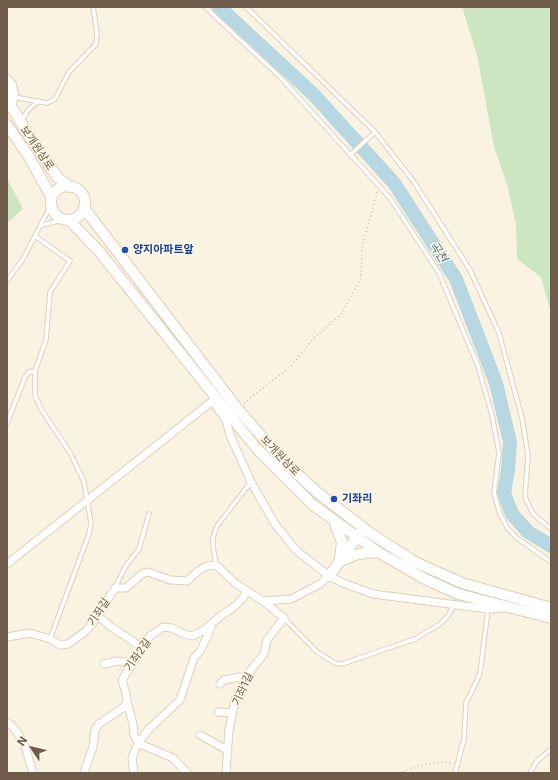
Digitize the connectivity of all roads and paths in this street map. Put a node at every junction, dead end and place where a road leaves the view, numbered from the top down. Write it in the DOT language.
graph roads {
  1 [pos="93,7"];
  2 [pos="205,7"];
  3 [pos="246,7"];
  4 [pos="7,80"];
  5 [pos="39,101"];
  6 [pos="10,102"];
  7 [pos="21,123"];
  8 [pos="7,125"];
  9 [pos="375,132"];
  10 [pos="350,154"];
  11 [pos="379,186"];
  12 [pos="70,187"];
  13 [pos="52,202"];
  14 [pos="84,208"];
  15 [pos="66,220"];
  16 [pos="42,224"];
  17 [pos="35,236"];
  18 [pos="7,281"];
  19 [pos="35,371"];
  20 [pos="214,400"];
  21 [pos="237,408"];
  22 [pos="7,423"];
  23 [pos="252,482"];
  24 [pos="86,500"];
  25 [pos="148,514"];
  26 [pos="334,521"];
  27 [pos="364,528"];
  28 [pos="551,529"];
  29 [pos="357,538"];
  30 [pos="378,552"];
  31 [pos="340,562"];
  32 [pos="551,562"];
  33 [pos="7,564"];
  34 [pos="216,565"];
  35 [pos="329,576"];
  36 [pos="115,588"];
  37 [pos="247,592"];
  38 [pos="263,601"];
  39 [pos="454,605"];
  40 [pos="506,608"];
  41 [pos="551,608"];
  42 [pos="488,609"];
  43 [pos="98,616"];
  44 [pos="284,618"];
  45 [pos="551,618"];
  46 [pos="214,623"];
  47 [pos="7,637"];
  48 [pos="50,638"];
  49 [pos="143,648"];
  50 [pos="132,663"];
  51 [pos="104,664"];
  52 [pos="244,681"];
  53 [pos="220,684"];
  54 [pos="127,702"];
  55 [pos="218,712"];
  56 [pos="232,713"];
  57 [pos="7,722"];
  58 [pos="200,734"];
  59 [pos="138,743"];
  60 [pos="551,749"];
  61 [pos="227,750"];
  62 [pos="458,764"];
  63 [pos="33,773"];
  64 [pos="84,773"];
  65 [pos="134,773"];
  66 [pos="187,773"];
  67 [pos="226,773"];
  68 [pos="399,773"];
  69 [pos="455,773"];
  70 [pos="530,773"];
  1 -- 5 [label="lane"];
  2 -- 10 [label="lane"];
  3 -- 9 [label="lane"];
  4 -- 6 [label="main road, 보개원삼로"];
  5 -- 6 [label="lane"];
  5 -- 7 [label="lane"];
  6 -- 7 [label="main road, 보개원삼로"];
  7 -- 12 [label="main road, 보개원삼로"];
  8 -- 13 [label="main road, 보개원삼로"];
  9 -- 10 [label="lane"];
  9 -- 28 [label="lane"];
  10 -- 11 [label="lane"];
  11 -- 21 [label="path"];
  11 -- 32 [label="lane"];
  12 -- 13 [label="main road"];
  12 -- 14 [label="main road, 보개원삼로"];
  13 -- 15 [label="main road, 보개원삼로"];
  13 -- 16 [label="lane"];
  14 -- 15 [label="main road"];
  14 -- 21 [label="main road, 보개원삼로"];
  15 -- 16 [label="lane"];
  15 -- 20 [label="main road, 보개원삼로"];
  16 -- 17 [label="lane"];
  17 -- 18 [label="lane"];
  17 -- 19 [label="lane"];
  19 -- 22 [label="lane"];
  19 -- 24 [label="lane"];
  20 -- 23 [label="street, 보개원삼로"];
  20 -- 24 [label="street"];
  20 -- 26 [label="main road, 보개원삼로"];
  21 -- 27 [label="main road, 보개원삼로"];
  23 -- 34 [label="lane"];
  23 -- 35 [label="street, 보개원삼로"];
  24 -- 33 [label="street"];
  24 -- 48 [label="lane"];
  25 -- 36 [label="lane"];
  26 -- 29 [label="main road, 보개원삼로"];
  26 -- 31 [label="main road"];
  27 -- 29 [label="main road"];
  27 -- 41 [label="main road, 보개원삼로"];
  29 -- 30 [label="main road, 보개원삼로"];
  29 -- 31 [label="main road"];
  30 -- 31 [label="main road"];
  30 -- 40 [label="main road, 보개원삼로"];
  31 -- 35 [label="main road"];
  34 -- 36 [label="street, 기좌길"];
  34 -- 37 [label="street"];
  35 -- 38 [label="street"];
  35 -- 39 [label="street, 보개원삼로"];
  36 -- 43 [label="street, 기좌길"];
  37 -- 38 [label="street"];
  37 -- 46 [label="street, 기좌2길"];
  38 -- 44 [label="street"];
  39 -- 42 [label="street, 보개원삼로"];
  39 -- 44 [label="lane"];
  40 -- 42 [label="street, 보개원삼로"];
  40 -- 45 [label="main road, 보개원삼로"];
  42 -- 62 [label="lane"];
  43 -- 48 [label="street, 기좌길"];
  43 -- 49 [label="street"];
  44 -- 52 [label="street, 기좌1길"];
  46 -- 49 [label="street, 기좌2길"];
  46 -- 59 [label="street"];
  47 -- 48 [label="street, 기좌길"];
  49 -- 50 [label="street, 기좌2길"];
  50 -- 51 [label="street"];
  50 -- 54 [label="street, 기좌2길"];
  52 -- 53 [label="street"];
  52 -- 56 [label="street, 기좌1길"];
  54 -- 59 [label="street, 기좌2길"];
  54 -- 64 [label="street"];
  55 -- 56 [label="street"];
  56 -- 61 [label="street, 기좌1길"];
  57 -- 63 [label="street"];
  58 -- 61 [label="street"];
  59 -- 65 [label="street"];
  59 -- 66 [label="street"];
  60 -- 70 [label="lane"];
  61 -- 67 [label="street, 기좌1길"];
  62 -- 68 [label="path"];
  62 -- 69 [label="lane"];
}
